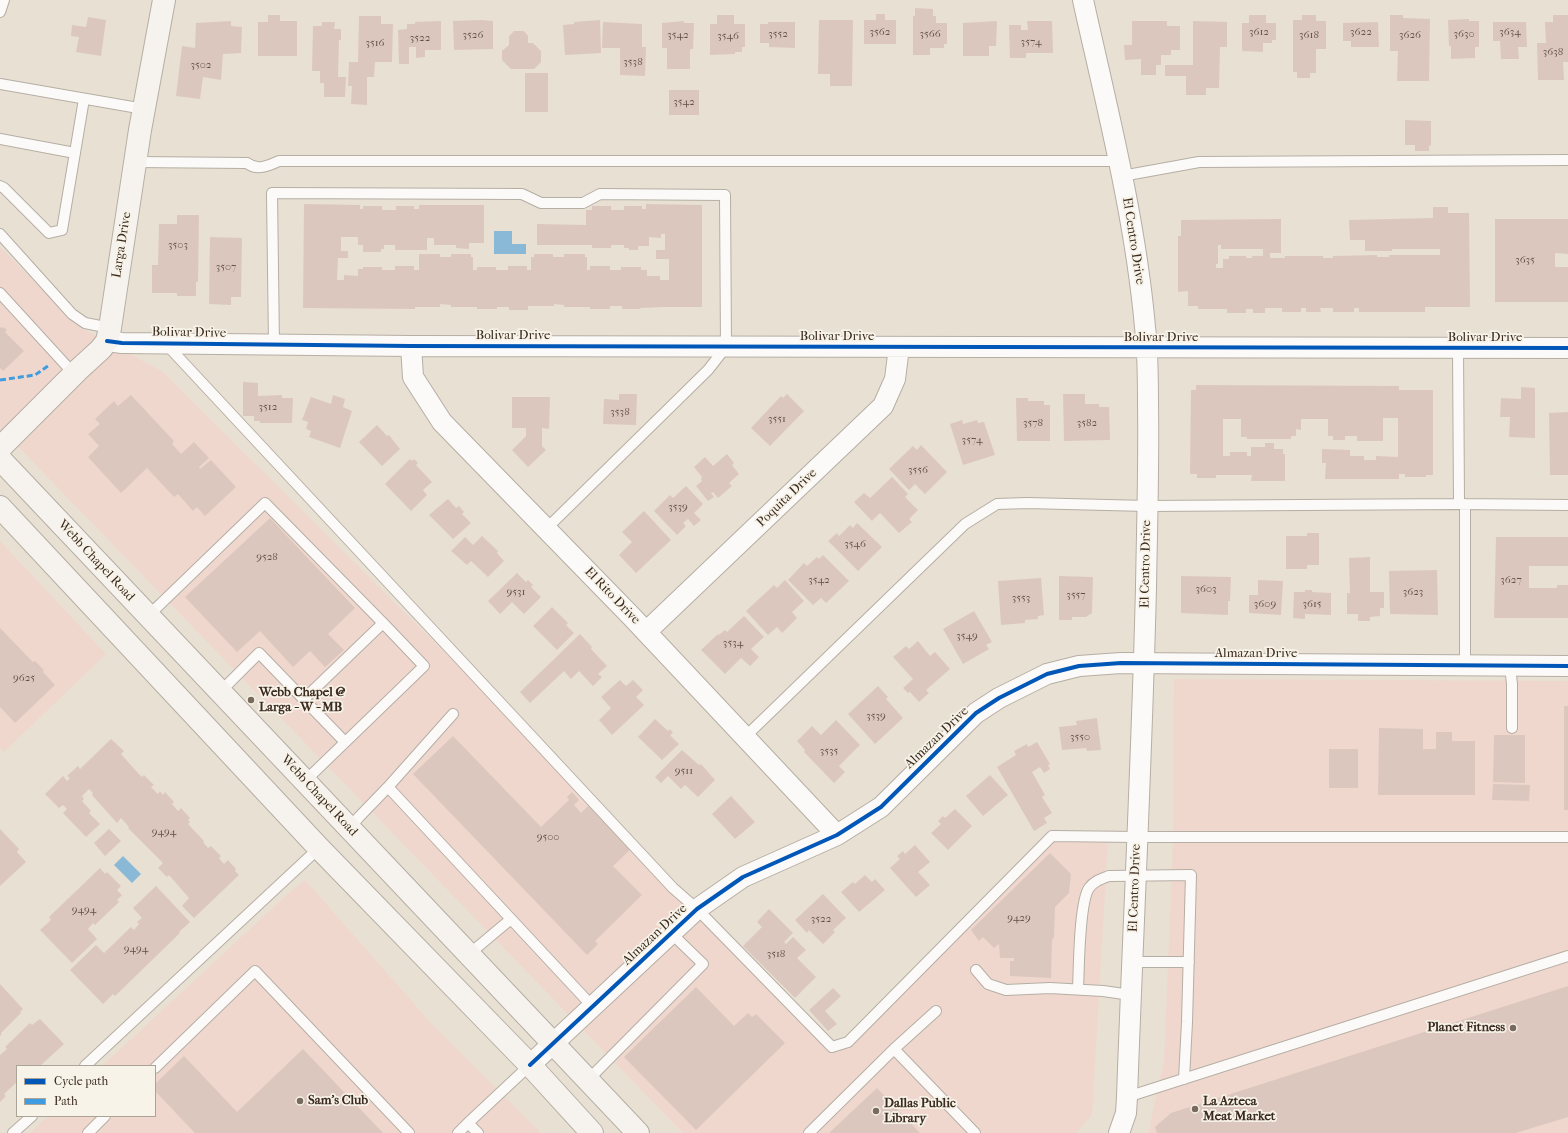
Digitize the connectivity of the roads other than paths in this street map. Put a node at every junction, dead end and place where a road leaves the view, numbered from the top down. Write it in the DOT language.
graph roads {
  1 [pos="4,0"];
  2 [pos="164,0"];
  3 [pos="1083,0"];
  4 [pos="0,12"];
  5 [pos="0,84"];
  6 [pos="84,99"];
  7 [pos="144,109"];
  8 [pos="0,139"];
  9 [pos="75,153"];
  10 [pos="1568,160"];
  11 [pos="135,162"];
  12 [pos="1120,168"];
  13 [pos="0,186"];
  14 [pos="0,234"];
  15 [pos="0,293"];
  16 [pos="108,335"];
  17 [pos="165,343"];
  18 [pos="274,345"];
  19 [pos="411,346"];
  20 [pos="726,347"];
  21 [pos="899,347"];
  22 [pos="1146,348"];
  23 [pos="1458,348"];
  24 [pos="1568,348"];
  25 [pos="74,374"];
  26 [pos="0,448"];
  27 [pos="0,459"];
  28 [pos="1462,504"];
  29 [pos="1568,505"];
  30 [pos="1147,506"];
  31 [pos="0,507"];
  32 [pos="546,529"];
  33 [pos="148,616"];
  34 [pos="383,623"];
  35 [pos="646,632"];
  36 [pos="1144,664"];
  37 [pos="1465,666"];
  38 [pos="1510,666"];
  39 [pos="1568,666"];
  40 [pos="220,692"];
  41 [pos="304,700"];
  42 [pos="453,714"];
  43 [pos="196,716"];
  44 [pos="1512,728"];
  45 [pos="745,737"];
  46 [pos="346,742"];
  47 [pos="304,782"];
  48 [pos="388,787"];
  49 [pos="349,829"];
  50 [pos="837,835"];
  51 [pos="1137,837"];
  52 [pos="1568,837"];
  53 [pos="319,848"];
  54 [pos="1136,876"];
  55 [pos="697,909"];
  56 [pos="511,919"];
  57 [pos="671,933"];
  58 [pos="468,955"];
  59 [pos="1568,956"];
  60 [pos="1132,962"];
  61 [pos="1189,962"];
  62 [pos="976,970"];
  63 [pos="1078,989"];
  64 [pos="1131,995"];
  65 [pos="593,1007"];
  66 [pos="936,1011"];
  67 [pos="553,1044"];
  68 [pos="894,1049"];
  69 [pos="86,1065"];
  70 [pos="530,1065"];
  71 [pos="156,1067"];
  72 [pos="1184,1079"];
  73 [pos="588,1080"];
  74 [pos="1127,1098"];
  75 [pos="31,1117"];
  76 [pos="104,1117"];
  77 [pos="468,1123"];
  78 [pos="13,1133"];
  79 [pos="88,1133"];
  80 [pos="408,1133"];
  81 [pos="458,1133"];
  82 [pos="478,1133"];
  83 [pos="592,1133"];
  84 [pos="638,1133"];
  85 [pos="809,1133"];
  86 [pos="975,1133"];
  87 [pos="1120,1133"];
  1 -- 4 [label="lane"];
  2 -- 7 [label="main road, Larga Drive"];
  3 -- 12 [label="street, El Centro Drive"];
  5 -- 6 [label="lane"];
  6 -- 7 [label="lane"];
  6 -- 9 [label="lane"];
  7 -- 11 [label="main road, Larga Drive"];
  8 -- 9 [label="lane"];
  9 -- 13 [label="lane"];
  10 -- 12 [label="lane"];
  11 -- 12 [label="lane"];
  11 -- 16 [label="main road, Larga Drive"];
  12 -- 22 [label="street, El Centro Drive"];
  14 -- 16 [label="lane"];
  15 -- 25 [label="lane"];
  16 -- 17 [label="street, Bolivar Drive"];
  16 -- 25 [label="main road"];
  17 -- 18 [label="street, Bolivar Drive"];
  17 -- 55 [label="lane"];
  18 -- 19 [label="street, Bolivar Drive"];
  18 -- 20 [label="lane"];
  19 -- 20 [label="street, Bolivar Drive"];
  19 -- 32 [label="street, El Rito Drive"];
  20 -- 21 [label="street, Bolivar Drive"];
  20 -- 32 [label="lane"];
  21 -- 22 [label="street, Bolivar Drive"];
  21 -- 35 [label="street, Poquita Drive"];
  22 -- 23 [label="street, Bolivar Drive"];
  22 -- 30 [label="street, El Centro Drive"];
  23 -- 24 [label="street, Bolivar Drive"];
  23 -- 28 [label="lane"];
  25 -- 26 [label="main road"];
  27 -- 33 [label="main road, Webb Chapel Road"];
  28 -- 29 [label="lane"];
  28 -- 30 [label="lane"];
  28 -- 37 [label="lane"];
  30 -- 36 [label="street, El Centro Drive"];
  30 -- 45 [label="lane"];
  31 -- 43 [label="main road"];
  32 -- 35 [label="street, El Rito Drive"];
  33 -- 34 [label="lane"];
  33 -- 40 [label="main road, Webb Chapel Road"];
  34 -- 41 [label="lane"];
  34 -- 46 [label="lane"];
  35 -- 45 [label="street, El Rito Drive"];
  36 -- 37 [label="street, Almazan Drive"];
  36 -- 50 [label="street, Almazan Drive"];
  36 -- 51 [label="street, El Centro Drive"];
  37 -- 38 [label="street, Almazan Drive"];
  38 -- 39 [label="street, Almazan Drive"];
  38 -- 44 [label="lane"];
  40 -- 41 [label="lane"];
  40 -- 43 [label="main road"];
  40 -- 47 [label="main road, Webb Chapel Road"];
  41 -- 46 [label="lane"];
  42 -- 48 [label="lane"];
  43 -- 53 [label="main road"];
  45 -- 50 [label="street, El Rito Drive"];
  46 -- 47 [label="lane"];
  47 -- 49 [label="main road, Webb Chapel Road"];
  48 -- 49 [label="lane"];
  48 -- 56 [label="lane"];
  49 -- 58 [label="main road, Webb Chapel Road"];
  50 -- 55 [label="street, Almazan Drive"];
  51 -- 52 [label="lane"];
  51 -- 54 [label="street, El Centro Drive"];
  51 -- 55 [label="lane"];
  53 -- 69 [label="lane"];
  53 -- 70 [label="main road"];
  54 -- 60 [label="street, El Centro Drive"];
  54 -- 61 [label="lane"];
  54 -- 63 [label="lane"];
  55 -- 57 [label="street, Almazan Drive"];
  56 -- 58 [label="lane"];
  56 -- 65 [label="lane"];
  57 -- 65 [label="street, Almazan Drive"];
  57 -- 73 [label="lane"];
  58 -- 67 [label="main road, Webb Chapel Road"];
  59 -- 72 [label="lane"];
  60 -- 61 [label="lane"];
  60 -- 64 [label="street, El Centro Drive"];
  61 -- 72 [label="lane"];
  62 -- 63 [label="lane"];
  63 -- 64 [label="lane"];
  64 -- 74 [label="street, El Centro Drive"];
  65 -- 67 [label="street, Almazan Drive"];
  66 -- 68 [label="lane"];
  67 -- 70 [label="street, Almazan Drive"];
  67 -- 73 [label="main road, Webb Chapel Road"];
  68 -- 85 [label="lane"];
  68 -- 86 [label="lane"];
  70 -- 77 [label="lane"];
  70 -- 83 [label="main road"];
  71 -- 80 [label="lane"];
  72 -- 74 [label="lane"];
  73 -- 84 [label="main road, Webb Chapel Road"];
  74 -- 87 [label="street, El Centro Drive"];
  75 -- 78 [label="lane"];
  76 -- 79 [label="lane"];
  77 -- 81 [label="lane"];
  77 -- 82 [label="lane"];
}
